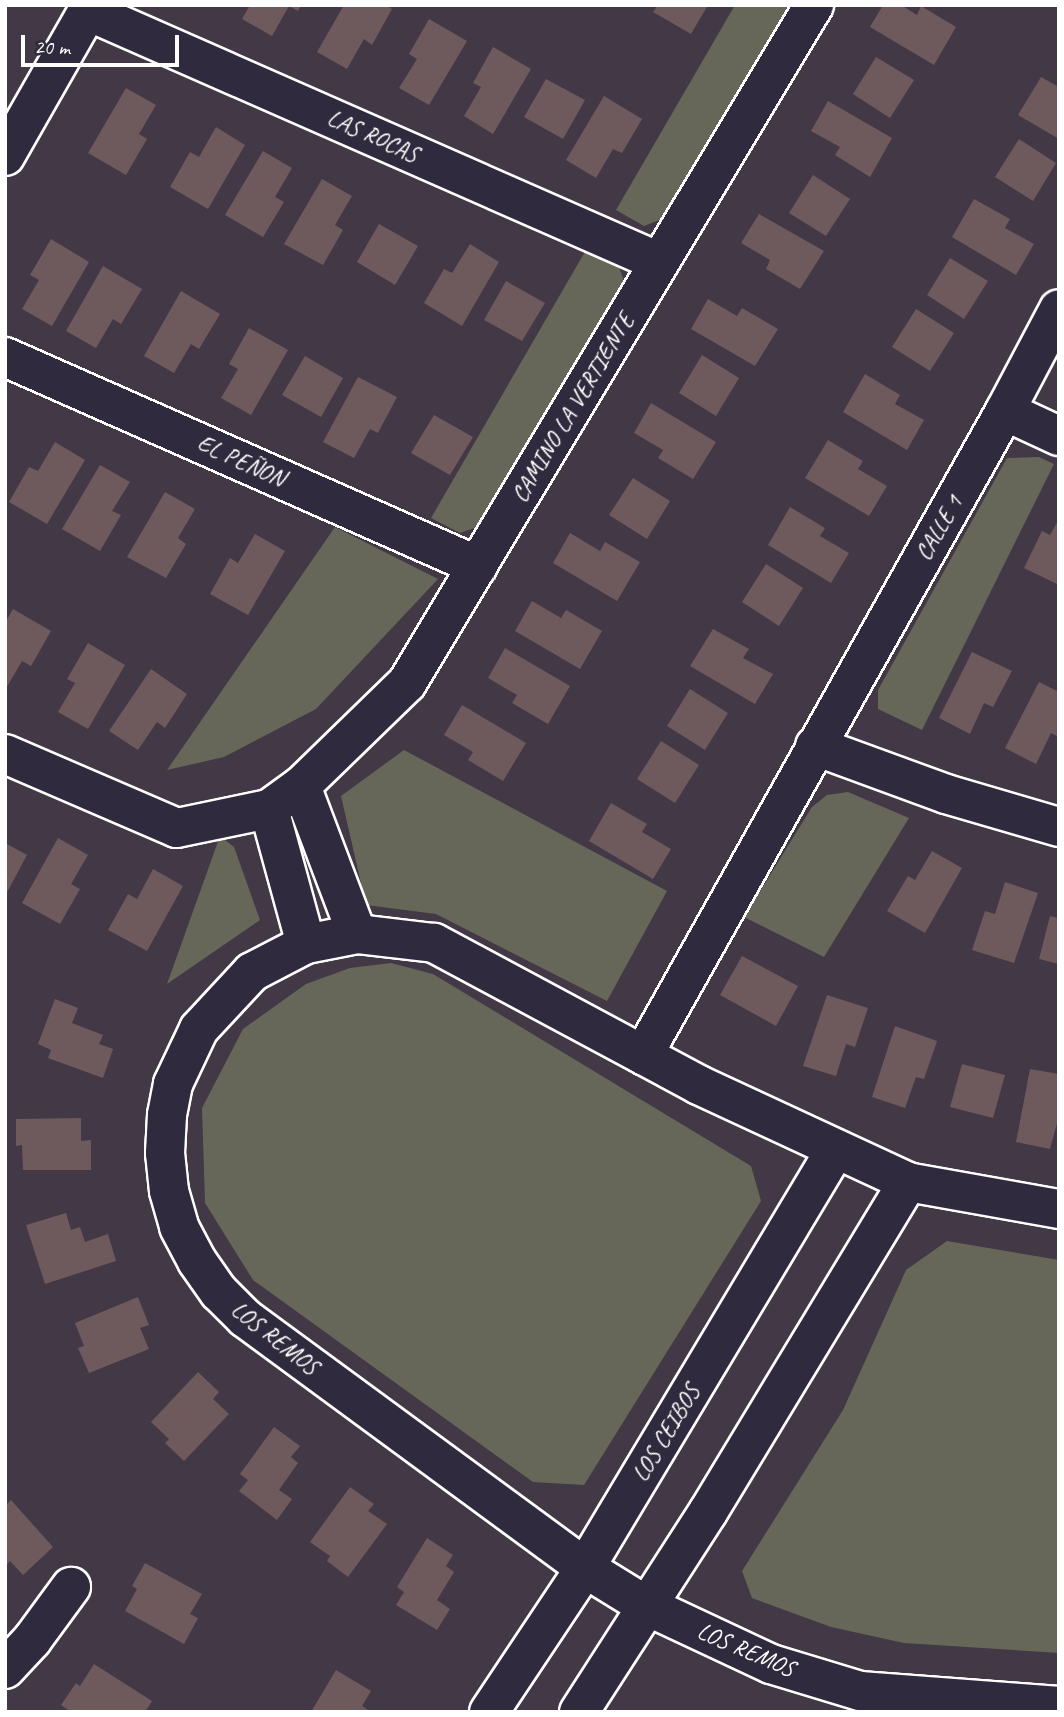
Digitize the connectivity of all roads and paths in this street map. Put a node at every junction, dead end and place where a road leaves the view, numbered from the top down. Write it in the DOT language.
graph roads {
  1 [pos="814,5"];
  2 [pos="89,8"];
  3 [pos="5,156"];
  4 [pos="659,262"];
  5 [pos="1059,309"];
  6 [pos="5,357"];
  7 [pos="1005,411"];
  8 [pos="1059,436"];
  9 [pos="478,566"];
  10 [pos="815,746"];
  11 [pos="5,754"];
  12 [pos="301,786"];
  13 [pos="269,809"];
  14 [pos="1059,827"];
  15 [pos="357,934"];
  16 [pos="306,944"];
  17 [pos="643,1055"];
  18 [pos="835,1150"];
  19 [pos="908,1182"];
  20 [pos="1059,1209"];
  21 [pos="584,1568"];
  22 [pos="71,1587"];
  23 [pos="645,1605"];
  24 [pos="5,1669"];
  25 [pos="1059,1706"];
  26 [pos="489,1712"];
  27 [pos="579,1712"];
  1 -- 4 [label="street, CAMINO LA VERTIENTE"];
  2 -- 3 [label="street"];
  2 -- 4 [label="street, LAS ROCAS"];
  4 -- 9 [label="street, CAMINO LA VERTIENTE"];
  5 -- 7 [label="street, CALLE 1"];
  6 -- 9 [label="street, EL PEÑON"];
  7 -- 8 [label="street"];
  7 -- 10 [label="street, CALLE 1"];
  9 -- 12 [label="street, CAMINO LA VERTIENTE"];
  10 -- 14 [label="street"];
  10 -- 17 [label="street, CALLE 1"];
  11 -- 13 [label="street, CAMINO LA VERTIENTE"];
  12 -- 13 [label="street, CAMINO LA VERTIENTE"];
  12 -- 15 [label="street"];
  13 -- 16 [label="street"];
  15 -- 16 [label="street, LOS REMOS"];
  15 -- 17 [label="street, LOS REMOS"];
  16 -- 21 [label="street, LOS REMOS"];
  17 -- 18 [label="street, LOS REMOS"];
  18 -- 19 [label="street, LOS REMOS"];
  18 -- 21 [label="street, LOS CEIBOS"];
  19 -- 20 [label="street, LOS REMOS"];
  19 -- 23 [label="street"];
  21 -- 23 [label="street, LOS REMOS"];
  21 -- 26 [label="street, LOS CEIBOS"];
  22 -- 24 [label="street"];
  23 -- 25 [label="street, LOS REMOS"];
  23 -- 27 [label="street"];
}
